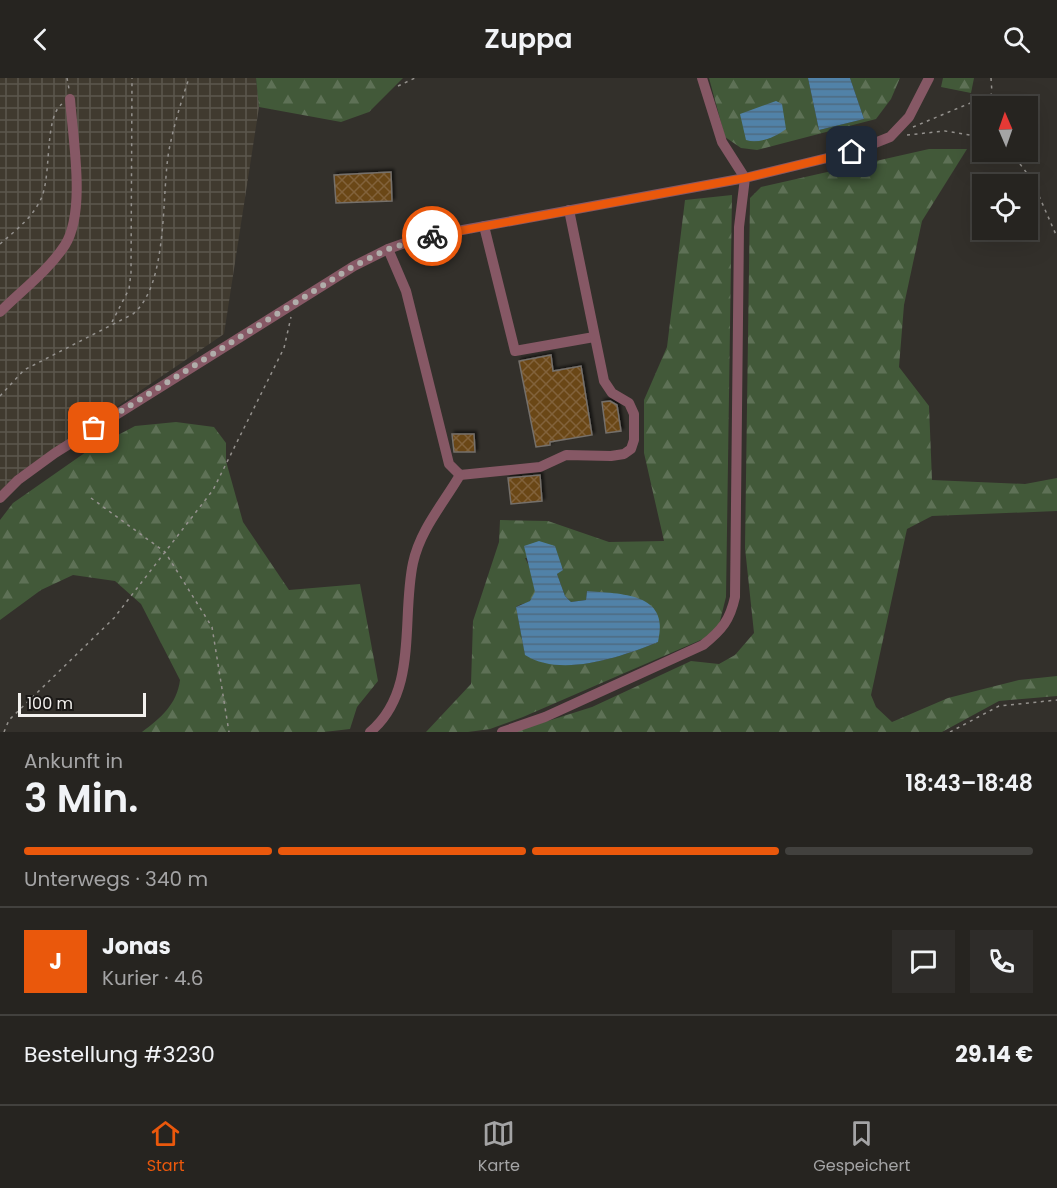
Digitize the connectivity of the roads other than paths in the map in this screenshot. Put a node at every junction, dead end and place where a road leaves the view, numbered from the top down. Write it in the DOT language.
graph roads {
  1 [pos="702,78"];
  2 [pos="929,78"];
  3 [pos="70,99"];
  4 [pos="745,178"];
  5 [pos="569,210"];
  6 [pos="484,226"];
  7 [pos="388,249"];
  8 [pos="0,312"];
  9 [pos="594,338"];
  10 [pos="460,475"];
  11 [pos="0,498"];
  12 [pos="370,732"];
  13 [pos="502,732"];
  1 -- 4 [label="lane"];
  2 -- 4 [label="lane"];
  3 -- 8 [label="lane"];
  4 -- 5 [label="lane"];
  4 -- 13 [label="lane"];
  5 -- 6 [label="lane"];
  5 -- 9 [label="lane"];
  6 -- 7 [label="lane"];
  6 -- 9 [label="lane"];
  7 -- 10 [label="lane"];
  7 -- 11 [label="lane"];
  9 -- 10 [label="lane"];
  10 -- 12 [label="lane"];
}
